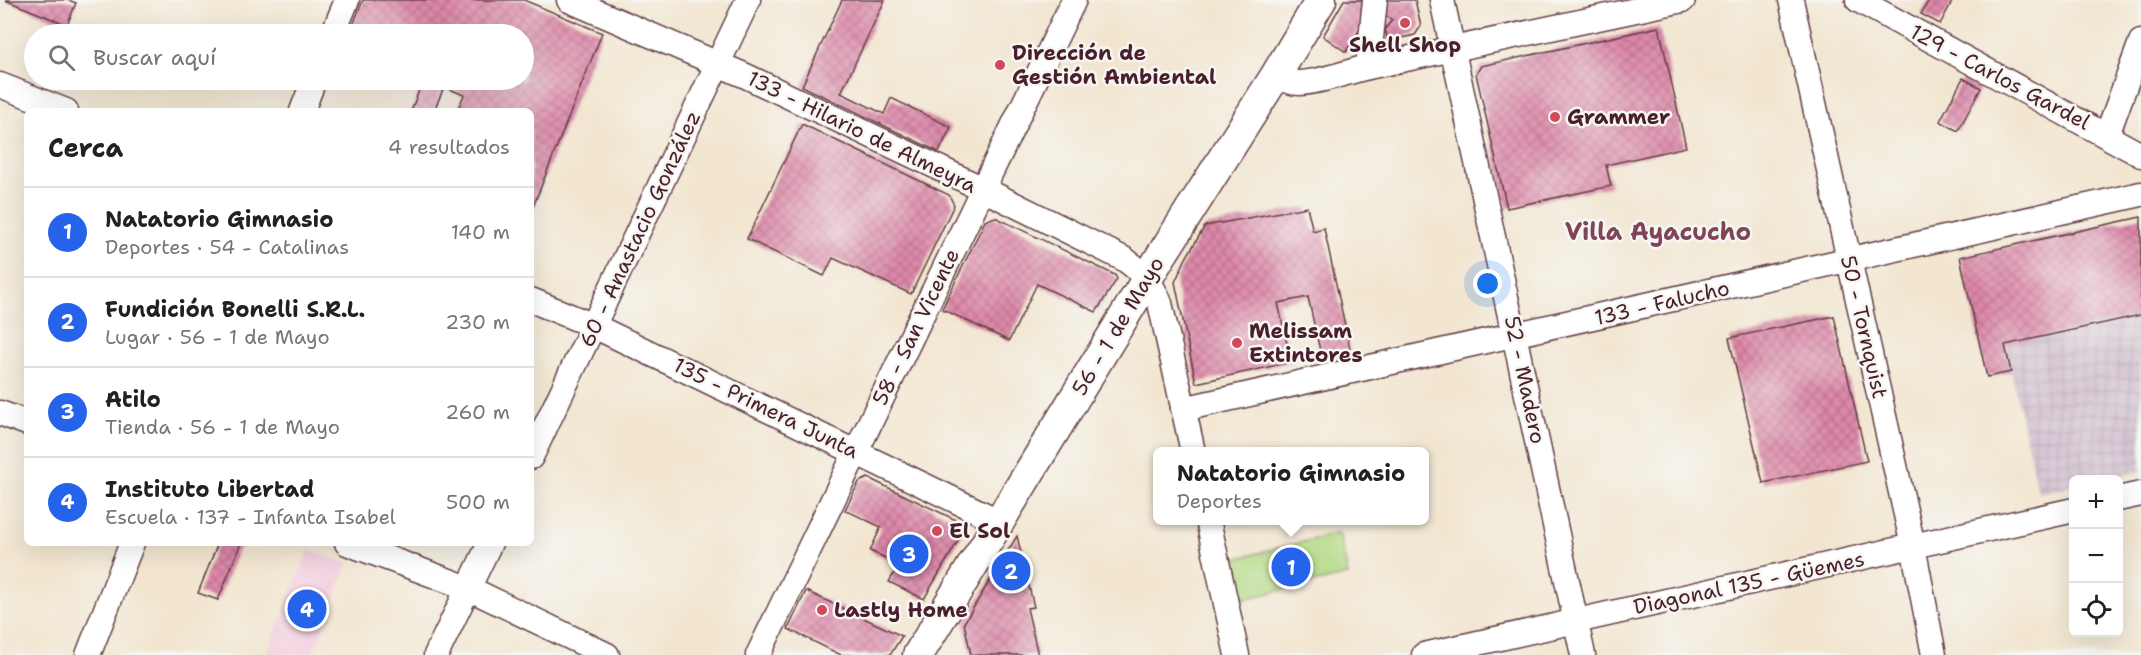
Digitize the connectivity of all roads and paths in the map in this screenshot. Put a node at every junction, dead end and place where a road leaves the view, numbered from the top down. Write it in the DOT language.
graph roads {
  1 [pos="347,0"];
  2 [pos="569,0"];
  3 [pos="748,0"];
  4 [pos="1074,0"];
  5 [pos="1321,0"];
  6 [pos="1375,0"];
  7 [pos="1442,0"];
  8 [pos="1683,0"];
  9 [pos="1791,0"];
  10 [pos="1858,0"];
  11 [pos="337,24"];
  12 [pos="2141,42"];
  13 [pos="1452,49"];
  14 [pos="718,64"];
  15 [pos="1368,67"];
  16 [pos="1276,75"];
  17 [pos="0,85"];
  18 [pos="310,90"];
  19 [pos="58,108"];
  20 [pos="303,108"];
  21 [pos="2107,135"];
  22 [pos="2141,155"];
  23 [pos="983,189"];
  24 [pos="2141,194"];
  25 [pos="1849,260"];
  26 [pos="1147,279"];
  27 [pos="534,301"];
  28 [pos="594,326"];
  29 [pos="1515,336"];
  30 [pos="1184,409"];
  31 [pos="0,413"];
  32 [pos="24,422"];
  33 [pos="1192,447"];
  34 [pos="534,451"];
  35 [pos="856,451"];
  36 [pos="2141,494"];
  37 [pos="2123,498"];
  38 [pos="2069,511"];
  39 [pos="1000,522"];
  40 [pos="1209,525"];
  41 [pos="131,546"];
  42 [pos="354,546"];
  43 [pos="489,546"];
  44 [pos="1913,546"];
  45 [pos="468,588"];
  46 [pos="1576,621"];
  47 [pos="88,655"];
  48 [pos="436,655"];
  49 [pos="607,655"];
  50 [pos="758,655"];
  51 [pos="918,655"];
  52 [pos="1238,655"];
  53 [pos="1424,655"];
  54 [pos="1584,655"];
  55 [pos="1934,655"];
  1 -- 11 [label="street"];
  2 -- 14 [label="street, 133 - Hilario de Almeyra"];
  3 -- 14 [label="street, 60 - Anastacio González"];
  4 -- 23 [label="street, 58 - San Vicente"];
  5 -- 16 [label="main road, 56 - 1 de Mayo"];
  6 -- 15 [label="street"];
  7 -- 13 [label="street, 52 - Madero"];
  8 -- 13 [label="street"];
  9 -- 25 [label="street, 50 - Tornquist"];
  10 -- 21 [label="street, 129 - Carlos Gardel"];
  12 -- 21 [label="street"];
  13 -- 15 [label="street"];
  13 -- 29 [label="street, 52 - Madero"];
  14 -- 23 [label="street, 133 - Hilario de Almeyra"];
  14 -- 28 [label="street, 60 - Anastacio González"];
  15 -- 16 [label="street"];
  16 -- 26 [label="main road, 56 - 1 de Mayo"];
  17 -- 19 [label="street"];
  18 -- 20 [label="street"];
  21 -- 22 [label="street, 129 - Carlos Gardel"];
  23 -- 26 [label="street, 133 - Hilario de Almeyra"];
  23 -- 35 [label="street, 58 - San Vicente"];
  24 -- 25 [label="street, 133 - Falucho"];
  25 -- 29 [label="street, 133 - Falucho"];
  25 -- 44 [label="street, 50 - Tornquist"];
  26 -- 30 [label="street"];
  26 -- 39 [label="main road, 56 - 1 de Mayo"];
  27 -- 28 [label="street, 135 - Primera Junta"];
  28 -- 34 [label="street, 60 - Anastacio González"];
  28 -- 35 [label="street, 135 - Primera Junta"];
  29 -- 30 [label="street, 133 - Falucho"];
  29 -- 46 [label="street, 52 - Madero"];
  30 -- 33 [label="street"];
  31 -- 32 [label="street"];
  35 -- 39 [label="street, 135 - Primera Junta"];
  35 -- 50 [label="street, 58 - San Vicente"];
  36 -- 37 [label="street"];
  38 -- 44 [label="street, Diagonal 135 - Güemes"];
  39 -- 51 [label="main road, 56 - 1 de Mayo"];
  40 -- 52 [label="street"];
  41 -- 47 [label="street"];
  42 -- 45 [label="street"];
  43 -- 45 [label="street"];
  44 -- 46 [label="street, Diagonal 135 - Güemes"];
  44 -- 55 [label="street, 50 - Tornquist"];
  45 -- 48 [label="street"];
  45 -- 49 [label="street"];
  46 -- 53 [label="street, Diagonal 135 - Güemes"];
  46 -- 54 [label="street, 52 - Madero"];
}
